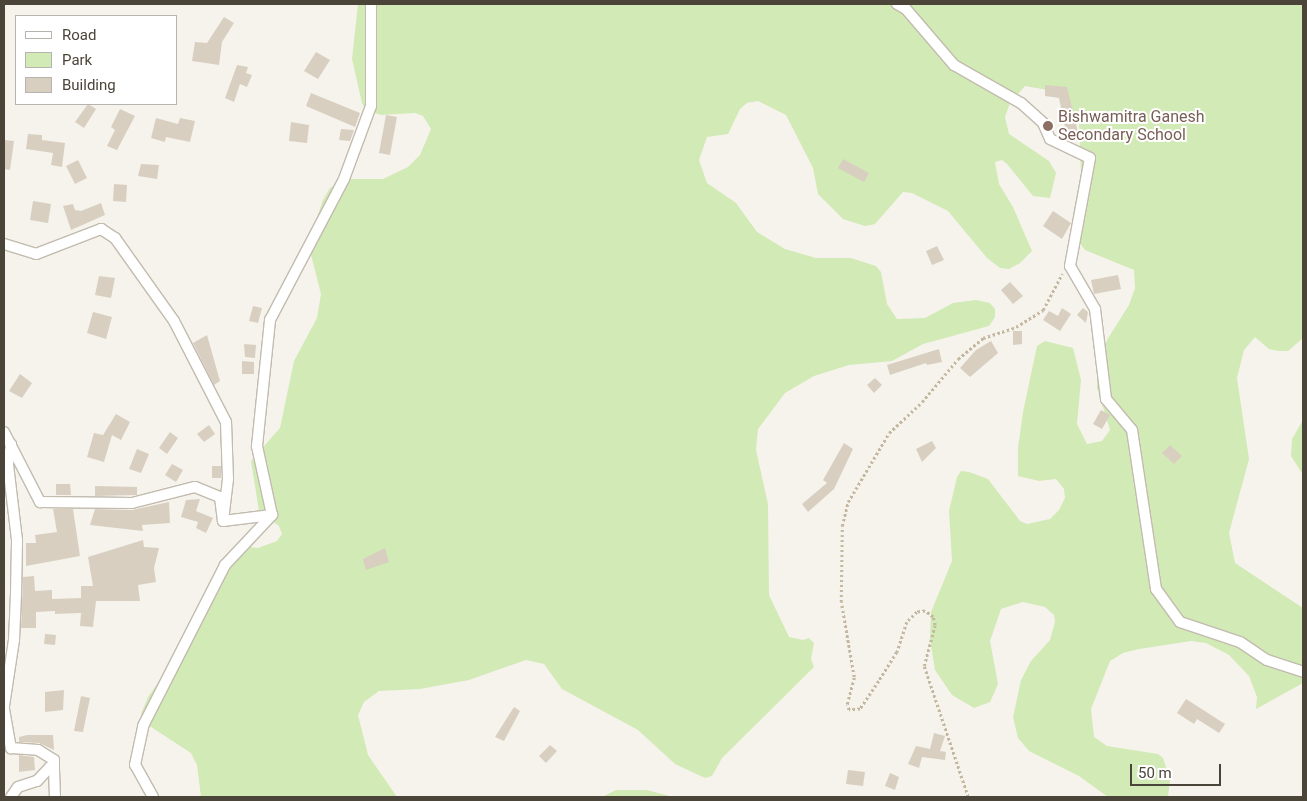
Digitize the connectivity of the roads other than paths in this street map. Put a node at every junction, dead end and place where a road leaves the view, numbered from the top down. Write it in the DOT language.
graph roads {
  1 [pos="371,4"];
  2 [pos="897,4"];
  3 [pos="4,244"];
  4 [pos="4,432"];
  5 [pos="11,443"];
  6 [pos="272,515"];
  7 [pos="223,521"];
  8 [pos="1303,672"];
  9 [pos="4,707"];
  10 [pos="54,769"];
  11 [pos="11,797"];
  12 [pos="55,797"];
  13 [pos="153,797"];
  1 -- 6 [label="street"];
  2 -- 8 [label="street"];
  3 -- 7 [label="street"];
  4 -- 5 [label="street"];
  5 -- 7 [label="street"];
  5 -- 9 [label="street"];
  6 -- 7 [label="street"];
  6 -- 13 [label="street"];
  9 -- 10 [label="street"];
  10 -- 11 [label="street"];
  10 -- 12 [label="street"];
}
